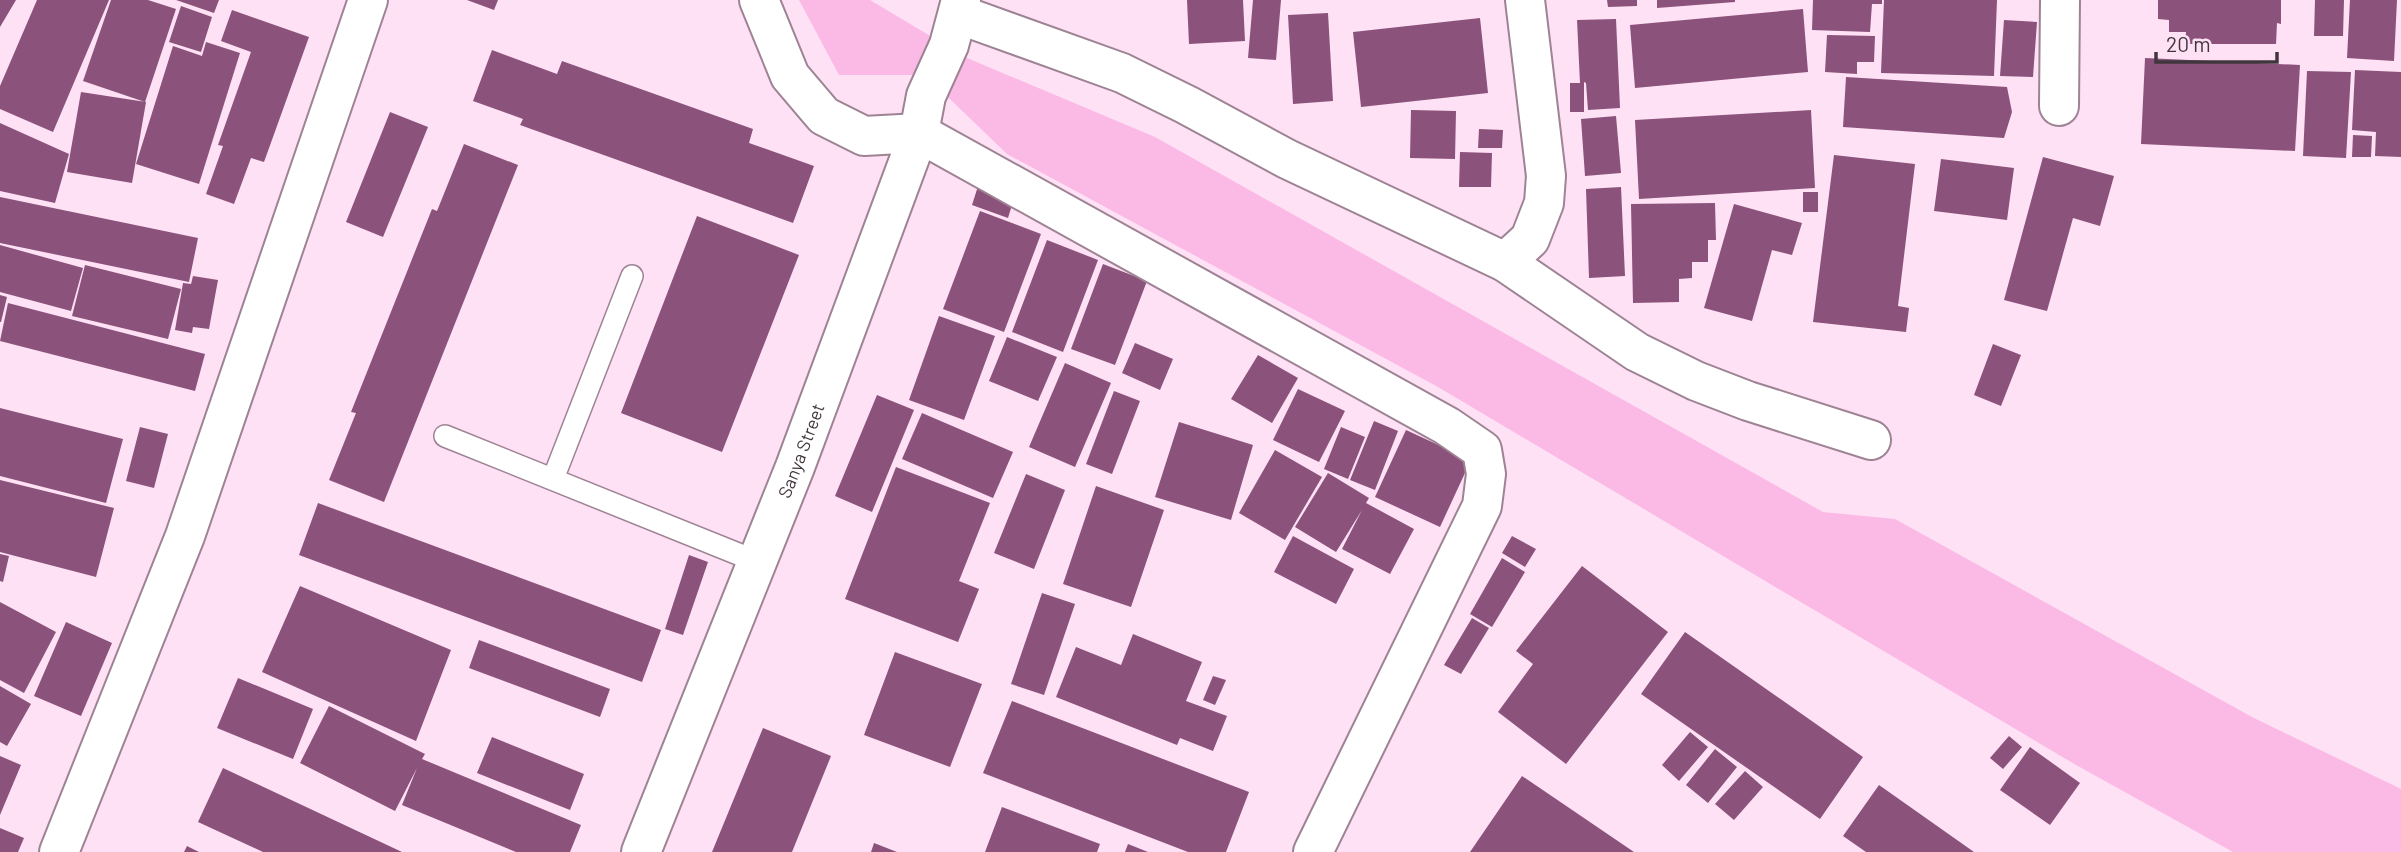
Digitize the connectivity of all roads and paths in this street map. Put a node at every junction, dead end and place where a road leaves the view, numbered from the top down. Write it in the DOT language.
graph roads {
  1 [pos="759,0"];
  2 [pos="1525,0"];
  3 [pos="2060,0"];
  4 [pos="360,2"];
  5 [pos="956,20"];
  6 [pos="2059,106"];
  7 [pos="919,133"];
  8 [pos="1505,262"];
  9 [pos="632,276"];
  10 [pos="445,436"];
  11 [pos="1871,440"];
  12 [pos="553,479"];
  13 [pos="758,562"];
  14 [pos="58,852"];
  15 [pos="641,852"];
  16 [pos="1313,852"];
  1 -- 7 [label="street"];
  2 -- 8 [label="street"];
  3 -- 6 [label="street"];
  4 -- 14 [label="street"];
  5 -- 7 [label="street, Sanya Street"];
  5 -- 8 [label="street"];
  7 -- 13 [label="street, Sanya Street"];
  7 -- 16 [label="street"];
  8 -- 11 [label="street"];
  9 -- 12 [label="lane"];
  10 -- 12 [label="lane"];
  12 -- 13 [label="lane"];
  13 -- 15 [label="street, Sanya Street"];
}
